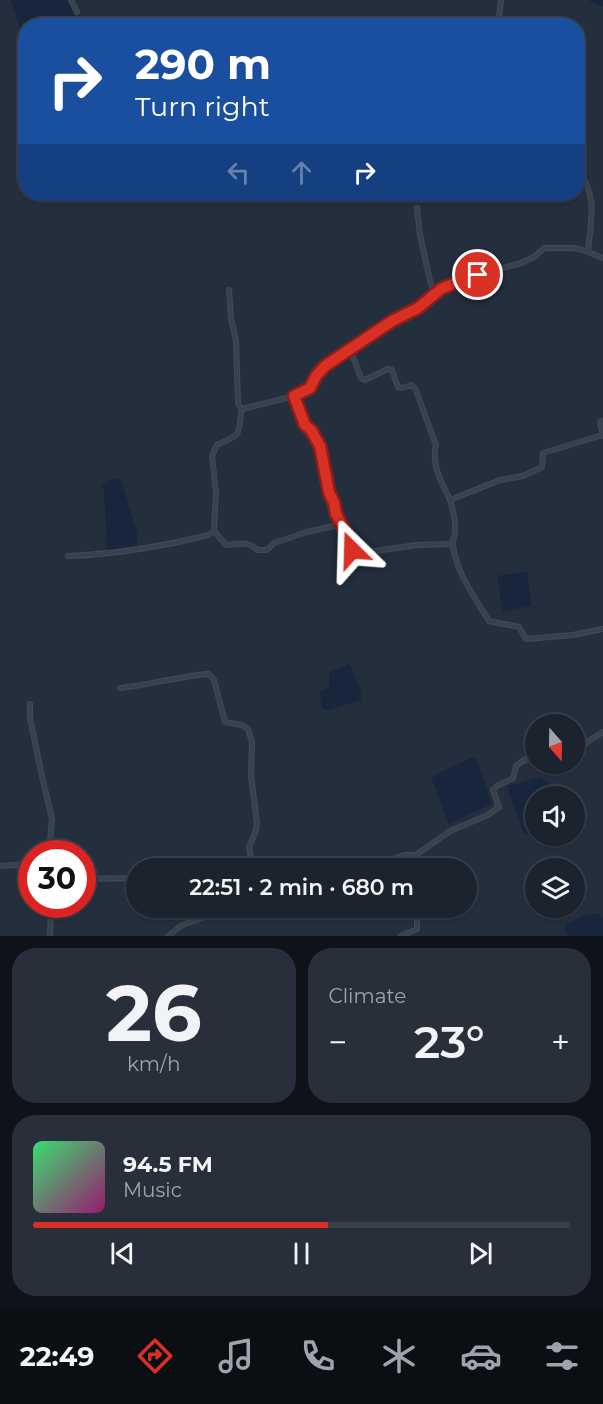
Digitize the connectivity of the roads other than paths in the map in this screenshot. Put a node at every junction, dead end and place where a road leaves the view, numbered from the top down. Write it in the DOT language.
graph roads {
  1 [pos="71,0"];
  2 [pos="501,0"];
  3 [pos="77,12"];
  4 [pos="499,18"];
  5 [pos="585,182"];
  6 [pos="417,208"];
  7 [pos="588,252"];
  8 [pos="603,258"];
  9 [pos="229,290"];
  10 [pos="438,292"];
  11 [pos="350,349"];
  12 [pos="294,396"];
  13 [pos="242,409"];
  14 [pos="603,421"];
  15 [pos="603,436"];
  16 [pos="450,500"];
  17 [pos="343,525"];
  18 [pos="214,531"];
  19 [pos="452,543"];
  20 [pos="68,556"];
  21 [pos="603,629"];
  22 [pos="120,688"];
  23 [pos="30,704"];
  24 [pos="603,732"];
  25 [pos="585,743"];
  26 [pos="525,760"];
  27 [pos="50,840"];
  28 [pos="416,855"];
  29 [pos="251,858"];
  30 [pos="397,858"];
  31 [pos="417,858"];
  32 [pos="18,865"];
  33 [pos="0,866"];
  34 [pos="126,878"];
  35 [pos="96,879"];
  36 [pos="51,918"];
  37 [pos="202,918"];
  38 [pos="417,918"];
  39 [pos="50,936"];
  40 [pos="168,936"];
  41 [pos="401,936"];
  1 -- 3 [label="street"];
  2 -- 4 [label="street"];
  5 -- 7 [label="street"];
  6 -- 10 [label="street"];
  7 -- 8 [label="street"];
  7 -- 10 [label="street"];
  9 -- 13 [label="street"];
  10 -- 11 [label="street"];
  11 -- 12 [label="street"];
  11 -- 16 [label="street"];
  12 -- 13 [label="street"];
  12 -- 17 [label="street"];
  13 -- 18 [label="street"];
  14 -- 15 [label="street"];
  15 -- 16 [label="street"];
  16 -- 19 [label="street"];
  17 -- 18 [label="street"];
  17 -- 19 [label="street"];
  18 -- 20 [label="street"];
  19 -- 21 [label="street"];
  22 -- 29 [label="street"];
  23 -- 27 [label="street"];
  24 -- 25 [label="street"];
  26 -- 28 [label="street"];
  28 -- 30 [label="street"];
  28 -- 31 [label="street"];
  32 -- 33 [label="street"];
  34 -- 35 [label="street"];
  36 -- 39 [label="street"];
  37 -- 40 [label="street"];
  38 -- 41 [label="street"];
}
